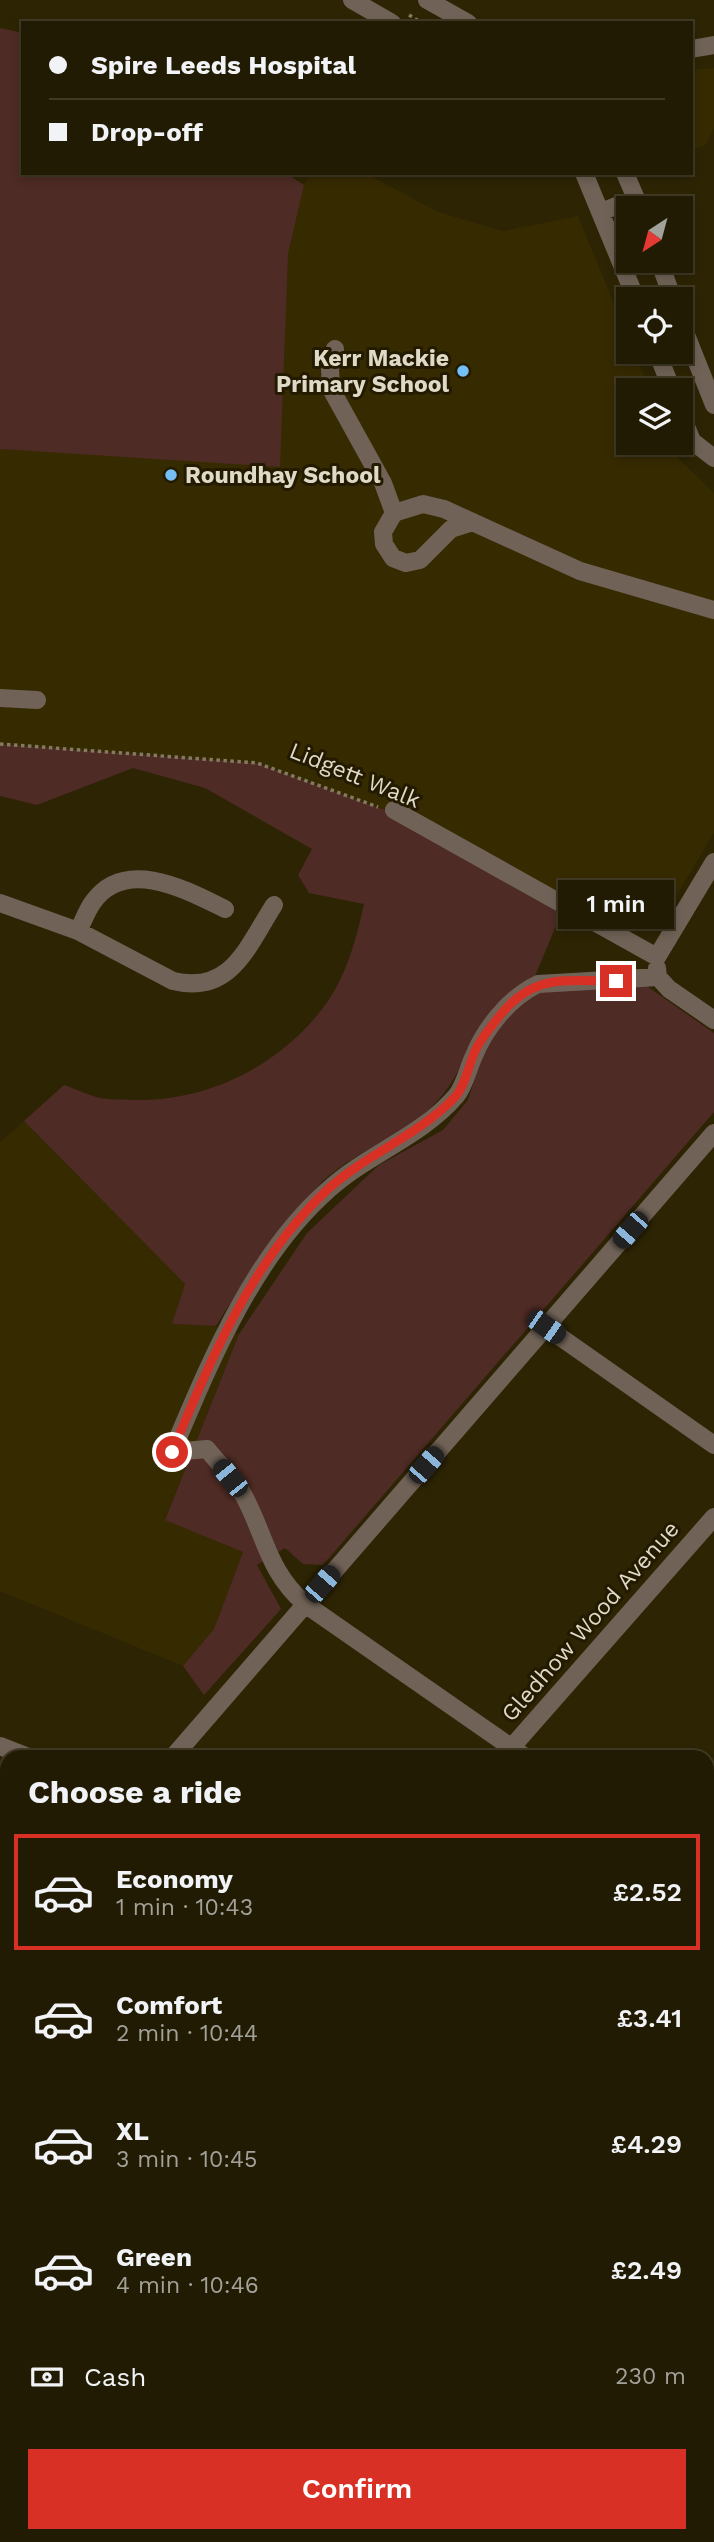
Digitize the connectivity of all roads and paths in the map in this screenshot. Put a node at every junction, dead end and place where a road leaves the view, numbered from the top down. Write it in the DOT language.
graph roads {
  1 [pos="352,0"];
  2 [pos="427,0"];
  3 [pos="389,21"];
  4 [pos="464,21"];
  5 [pos="714,45"];
  6 [pos="693,48"];
  7 [pos="585,175"];
  8 [pos="626,175"];
  9 [pos="635,196"];
  10 [pos="616,208"];
  11 [pos="601,212"];
  12 [pos="631,287"];
  13 [pos="335,349"];
  14 [pos="693,352"];
  15 [pos="714,405"];
  16 [pos="693,442"];
  17 [pos="714,458"];
  18 [pos="394,513"];
  19 [pos="473,522"];
  20 [pos="714,610"];
  21 [pos="0,698"];
  22 [pos="37,700"];
  23 [pos="0,744"];
  24 [pos="388,809"];
  25 [pos="714,862"];
  26 [pos="0,903"];
  27 [pos="274,905"];
  28 [pos="225,909"];
  29 [pos="78,931"];
  30 [pos="657,957"];
  31 [pos="658,977"];
  32 [pos="714,1020"];
  33 [pos="714,1133"];
  34 [pos="546,1327"];
  35 [pos="714,1445"];
  36 [pos="714,1517"];
  37 [pos="305,1604"];
  38 [pos="179,1750"];
  39 [pos="507,1750"];
  40 [pos="516,1750"];
  1 -- 3 [label="street"];
  2 -- 4 [label="street"];
  5 -- 6 [label="street"];
  7 -- 11 [label="street"];
  8 -- 9 [label="street"];
  10 -- 11 [label="street"];
  11 -- 12 [label="street"];
  13 -- 18 [label="street"];
  14 -- 15 [label="street"];
  16 -- 17 [label="street"];
  18 -- 19 [label="street"];
  18 -- 19 [label="street"];
  19 -- 20 [label="street"];
  21 -- 22 [label="street"];
  23 -- 24 [label="path, Lidgett Walk"];
  24 -- 30 [label="street"];
  25 -- 30 [label="street"];
  26 -- 29 [label="street"];
  27 -- 29 [label="street"];
  28 -- 29 [label="street"];
  30 -- 31 [label="street"];
  31 -- 32 [label="street"];
  31 -- 37 [label="street"];
  33 -- 34 [label="street"];
  34 -- 35 [label="street"];
  34 -- 37 [label="street"];
  36 -- 40 [label="street, Gledhow Wood Avenue"];
  37 -- 38 [label="street"];
  37 -- 39 [label="street"];
}
